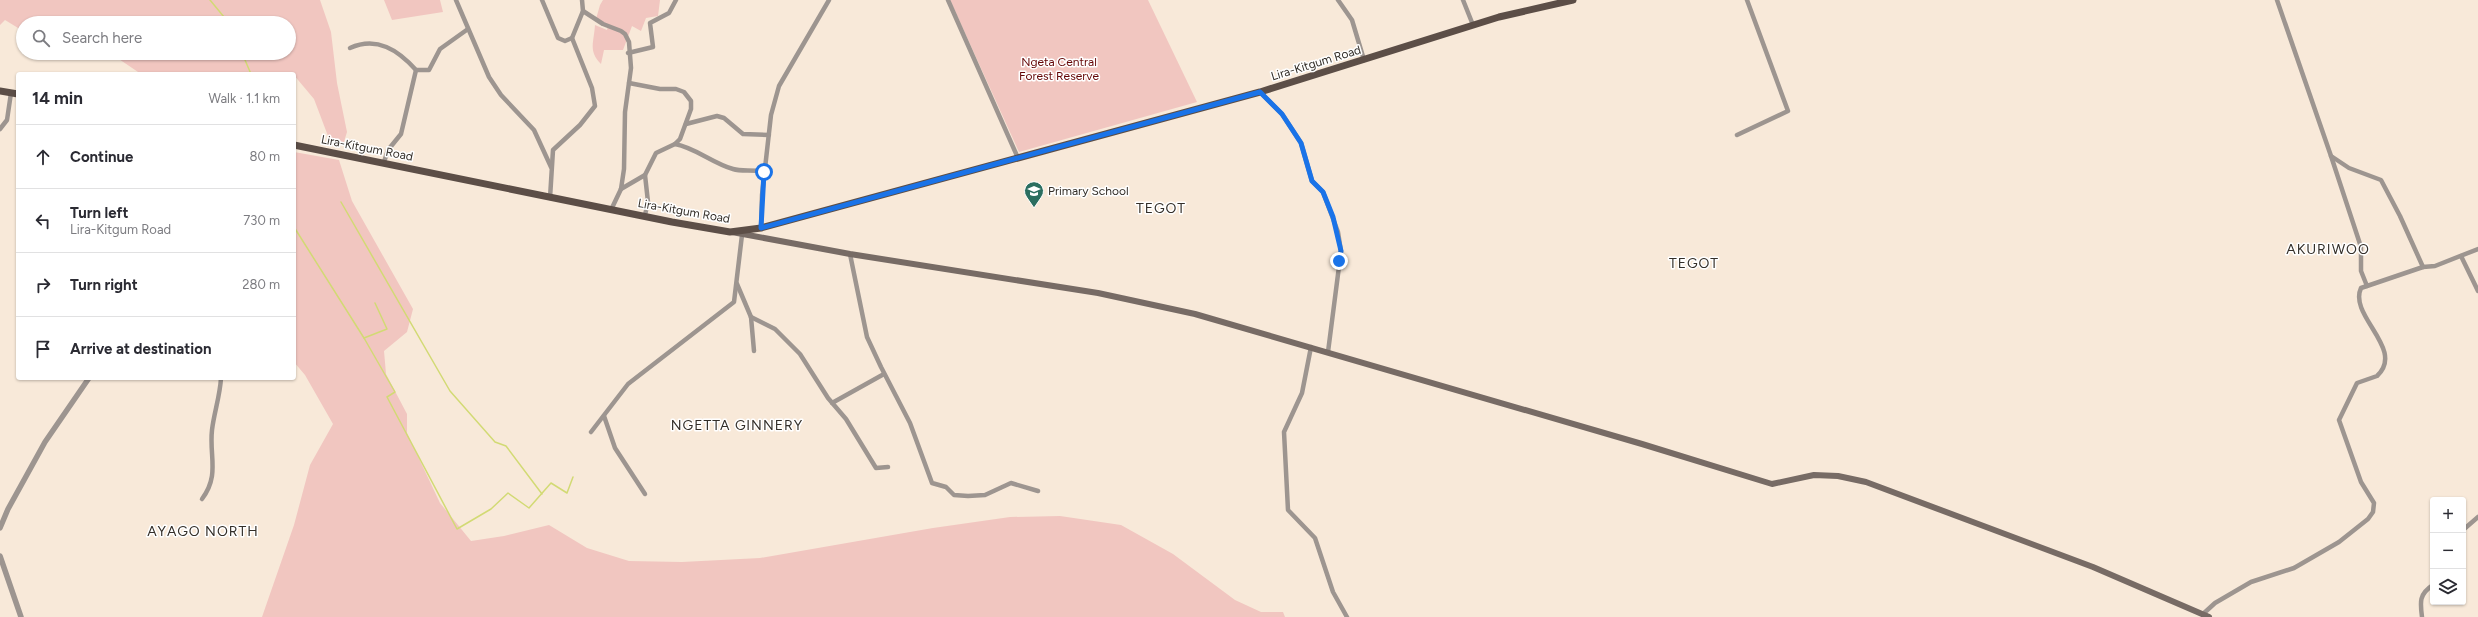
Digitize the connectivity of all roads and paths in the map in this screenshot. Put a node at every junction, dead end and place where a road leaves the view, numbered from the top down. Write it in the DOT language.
graph roads {
  1 [pos="456,0"];
  2 [pos="542,0"];
  3 [pos="582,0"];
  4 [pos="676,0"];
  5 [pos="829,0"];
  6 [pos="948,0"];
  7 [pos="1338,0"];
  8 [pos="1463,0"];
  9 [pos="1573,0"];
  10 [pos="1747,0"];
  11 [pos="2277,0"];
  12 [pos="584,11"];
  13 [pos="1473,25"];
  14 [pos="468,29"];
  15 [pos="572,38"];
  16 [pos="350,48"];
  17 [pos="628,53"];
  18 [pos="1364,60"];
  19 [pos="416,70"];
  20 [pos="629,83"];
  21 [pos="0,91"];
  22 [pos="1260,92"];
  23 [pos="14,94"];
  24 [pos="686,124"];
  25 [pos="0,129"];
  26 [pos="769,135"];
  27 [pos="1737,135"];
  28 [pos="675,144"];
  29 [pos="296,145"];
  30 [pos="2331,156"];
  31 [pos="1018,158"];
  32 [pos="384,162"];
  33 [pos="550,167"];
  34 [pos="764,172"];
  35 [pos="645,174"];
  36 [pos="621,189"];
  37 [pos="550,198"];
  38 [pos="611,210"];
  39 [pos="645,215"];
  40 [pos="761,228"];
  41 [pos="730,232"];
  42 [pos="742,235"];
  43 [pos="2478,249"];
  44 [pos="850,254"];
  45 [pos="2461,256"];
  46 [pos="2423,267"];
  47 [pos="736,283"];
  48 [pos="2367,286"];
  49 [pos="2478,291"];
  50 [pos="751,317"];
  51 [pos="1311,347"];
  52 [pos="754,351"];
  53 [pos="1328,352"];
  54 [pos="884,374"];
  55 [pos="88,380"];
  56 [pos="221,380"];
  57 [pos="832,403"];
  58 [pos="604,416"];
  59 [pos="591,432"];
  60 [pos="888,467"];
  61 [pos="1038,491"];
  62 [pos="645,494"];
  63 [pos="202,499"];
  64 [pos="2478,517"];
  65 [pos="0,525"];
  66 [pos="2466,527"];
  67 [pos="0,556"];
  68 [pos="2430,587"];
  69 [pos="2206,615"];
  70 [pos="21,617"];
  71 [pos="1347,617"];
  72 [pos="2422,617"];
  1 -- 14 [label="street"];
  2 -- 15 [label="street"];
  3 -- 12 [label="street"];
  4 -- 17 [label="street"];
  5 -- 26 [label="street"];
  6 -- 31 [label="street"];
  7 -- 18 [label="street"];
  8 -- 13 [label="street"];
  9 -- 13 [label="main road, Lira-Kitgum Road"];
  10 -- 27 [label="street"];
  11 -- 30 [label="street"];
  12 -- 15 [label="street"];
  12 -- 17 [label="street"];
  13 -- 18 [label="main road, Lira-Kitgum Road"];
  14 -- 19 [label="street"];
  14 -- 33 [label="street"];
  15 -- 33 [label="street"];
  16 -- 19 [label="street"];
  17 -- 20 [label="street"];
  18 -- 22 [label="main road, Lira-Kitgum Road"];
  19 -- 32 [label="street"];
  20 -- 24 [label="street"];
  20 -- 36 [label="street"];
  21 -- 23 [label="main road"];
  22 -- 31 [label="main road, Lira-Kitgum Road"];
  22 -- 53 [label="street"];
  23 -- 25 [label="street"];
  24 -- 26 [label="street"];
  24 -- 28 [label="street"];
  26 -- 34 [label="street"];
  28 -- 34 [label="street"];
  28 -- 35 [label="street"];
  29 -- 32 [label="main road, Lira-Kitgum Road"];
  30 -- 46 [label="street"];
  30 -- 48 [label="street"];
  31 -- 40 [label="main road, Lira-Kitgum Road"];
  32 -- 37 [label="main road, Lira-Kitgum Road"];
  33 -- 37 [label="street"];
  34 -- 40 [label="street"];
  35 -- 36 [label="street"];
  35 -- 39 [label="street"];
  36 -- 38 [label="street"];
  37 -- 38 [label="main road, Lira-Kitgum Road"];
  38 -- 39 [label="main road, Lira-Kitgum Road"];
  39 -- 41 [label="main road, Lira-Kitgum Road"];
  40 -- 41 [label="main road, Lira-Kitgum Road"];
  41 -- 42 [label="main road"];
  42 -- 44 [label="main road"];
  42 -- 47 [label="street"];
  43 -- 45 [label="street"];
  44 -- 51 [label="main road"];
  44 -- 54 [label="street"];
  45 -- 46 [label="street"];
  45 -- 49 [label="street"];
  46 -- 48 [label="street"];
  47 -- 50 [label="street"];
  47 -- 58 [label="street"];
  48 -- 69 [label="street"];
  50 -- 52 [label="street"];
  50 -- 57 [label="street"];
  51 -- 53 [label="main road"];
  51 -- 71 [label="street"];
  53 -- 69 [label="main road"];
  54 -- 57 [label="street"];
  54 -- 61 [label="street"];
  55 -- 65 [label="street"];
  56 -- 63 [label="street"];
  57 -- 60 [label="street"];
  58 -- 59 [label="street"];
  58 -- 62 [label="street"];
  64 -- 66 [label="street"];
  67 -- 70 [label="street"];
  68 -- 72 [label="street"];
}
